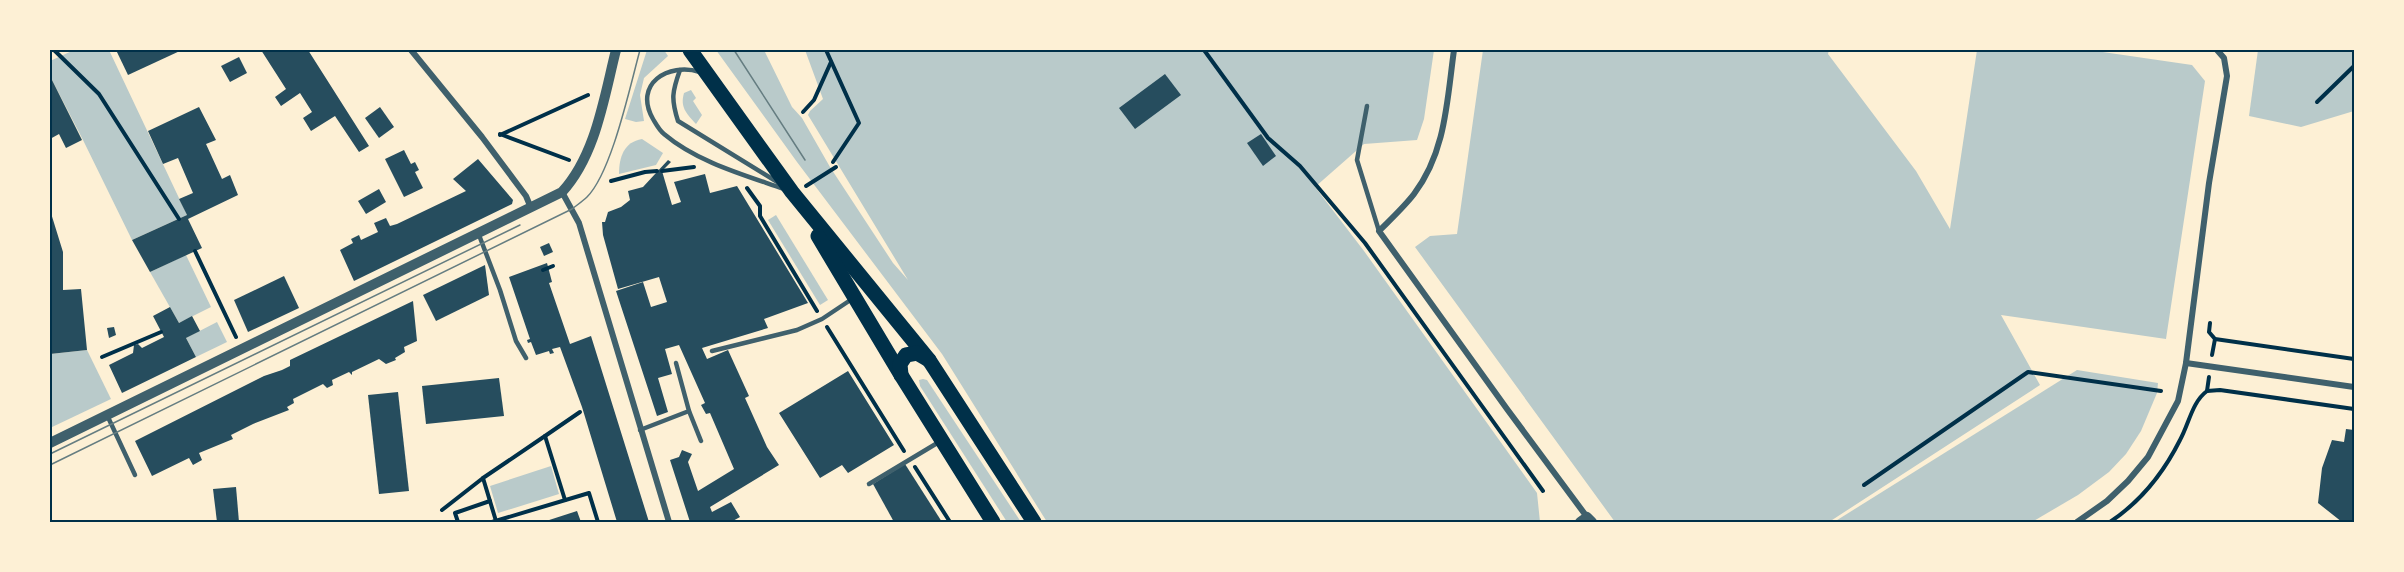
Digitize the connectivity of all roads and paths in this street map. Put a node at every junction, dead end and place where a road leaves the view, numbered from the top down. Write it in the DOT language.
graph roads {
  1 [pos="54,50"];
  2 [pos="411,50"];
  3 [pos="616,50"];
  4 [pos="690,50"];
  5 [pos="826,50"];
  6 [pos="1204,50"];
  7 [pos="1454,50"];
  8 [pos="2217,50"];
  9 [pos="831,61"];
  10 [pos="2355,66"];
  11 [pos="680,70"];
  12 [pos="708,74"];
  13 [pos="588,95"];
  14 [pos="2317,102"];
  15 [pos="1367,106"];
  16 [pos="803,112"];
  17 [pos="491,131"];
  18 [pos="500,135"];
  19 [pos="569,160"];
  20 [pos="657,171"];
  21 [pos="611,181"];
  22 [pos="562,192"];
  23 [pos="792,192"];
  24 [pos="532,209"];
  25 [pos="179,219"];
  26 [pos="1379,231"];
  27 [pos="479,235"];
  28 [pos="195,251"];
  29 [pos="553,266"];
  30 [pos="543,270"];
  31 [pos="854,297"];
  32 [pos="2210,323"];
  33 [pos="161,332"];
  34 [pos="242,350"];
  35 [pos="712,351"];
  36 [pos="102,357"];
  37 [pos="526,358"];
  38 [pos="2355,359"];
  39 [pos="929,360"];
  40 [pos="676,363"];
  41 [pos="2186,363"];
  42 [pos="900,375"];
  43 [pos="2355,387"];
  44 [pos="2161,391"];
  45 [pos="2355,409"];
  46 [pos="689,411"];
  47 [pos="580,412"];
  48 [pos="107,415"];
  49 [pos="640,430"];
  50 [pos="545,436"];
  51 [pos="701,441"];
  52 [pos="942,441"];
  53 [pos="50,443"];
  54 [pos="135,475"];
  55 [pos="483,478"];
  56 [pos="869,484"];
  57 [pos="1864,485"];
  58 [pos="1543,491"];
  59 [pos="565,500"];
  60 [pos="490,501"];
  61 [pos="442,510"];
  62 [pos="1586,521"];
  63 [pos="458,522"];
  64 [pos="494,522"];
  65 [pos="598,522"];
  66 [pos="669,522"];
  67 [pos="993,522"];
  68 [pos="1034,522"];
  69 [pos="2077,522"];
  70 [pos="2110,522"];
  1 -- 25 [label="path"];
  2 -- 24 [label="street"];
  3 -- 22 [label="street"];
  4 -- 12 [label="main road"];
  5 -- 9 [label="path"];
  6 -- 58 [label="path"];
  7 -- 26 [label="street"];
  8 -- 41 [label="street"];
  9 -- 16 [label="path"];
  9 -- 23 [label="path"];
  10 -- 14 [label="path"];
  11 -- 12 [label="lane"];
  11 -- 23 [label="lane"];
  11 -- 23 [label="lane"];
  12 -- 23 [label="main road"];
  13 -- 18 [label="path"];
  15 -- 26 [label="lane"];
  17 -- 18 [label="path"];
  18 -- 19 [label="path"];
  20 -- 21 [label="path"];
  22 -- 24 [label="street"];
  22 -- 49 [label="street"];
  23 -- 31 [label="main road"];
  23 -- 39 [label="main road"];
  24 -- 27 [label="street"];
  26 -- 62 [label="street"];
  27 -- 34 [label="street"];
  27 -- 37 [label="lane"];
  28 -- 34 [label="path"];
  29 -- 30 [label="path"];
  31 -- 35 [label="lane"];
  31 -- 42 [label="main road"];
  32 -- 38 [label="path"];
  33 -- 36 [label="path"];
  34 -- 48 [label="street"];
  39 -- 42 [label="main road"];
  39 -- 68 [label="main road"];
  40 -- 46 [label="lane"];
  41 -- 43 [label="street"];
  41 -- 69 [label="street"];
  42 -- 52 [label="main road"];
  44 -- 57 [label="path"];
  45 -- 70 [label="path"];
  46 -- 49 [label="lane"];
  46 -- 51 [label="lane"];
  47 -- 50 [label="path"];
  48 -- 53 [label="street"];
  48 -- 54 [label="lane"];
  49 -- 66 [label="street"];
  50 -- 55 [label="path"];
  50 -- 59 [label="path"];
  52 -- 56 [label="lane"];
  52 -- 67 [label="main road"];
  55 -- 60 [label="path"];
  55 -- 61 [label="path"];
  59 -- 64 [label="path"];
  59 -- 65 [label="path"];
  60 -- 63 [label="path"];
  60 -- 64 [label="path"];
}
